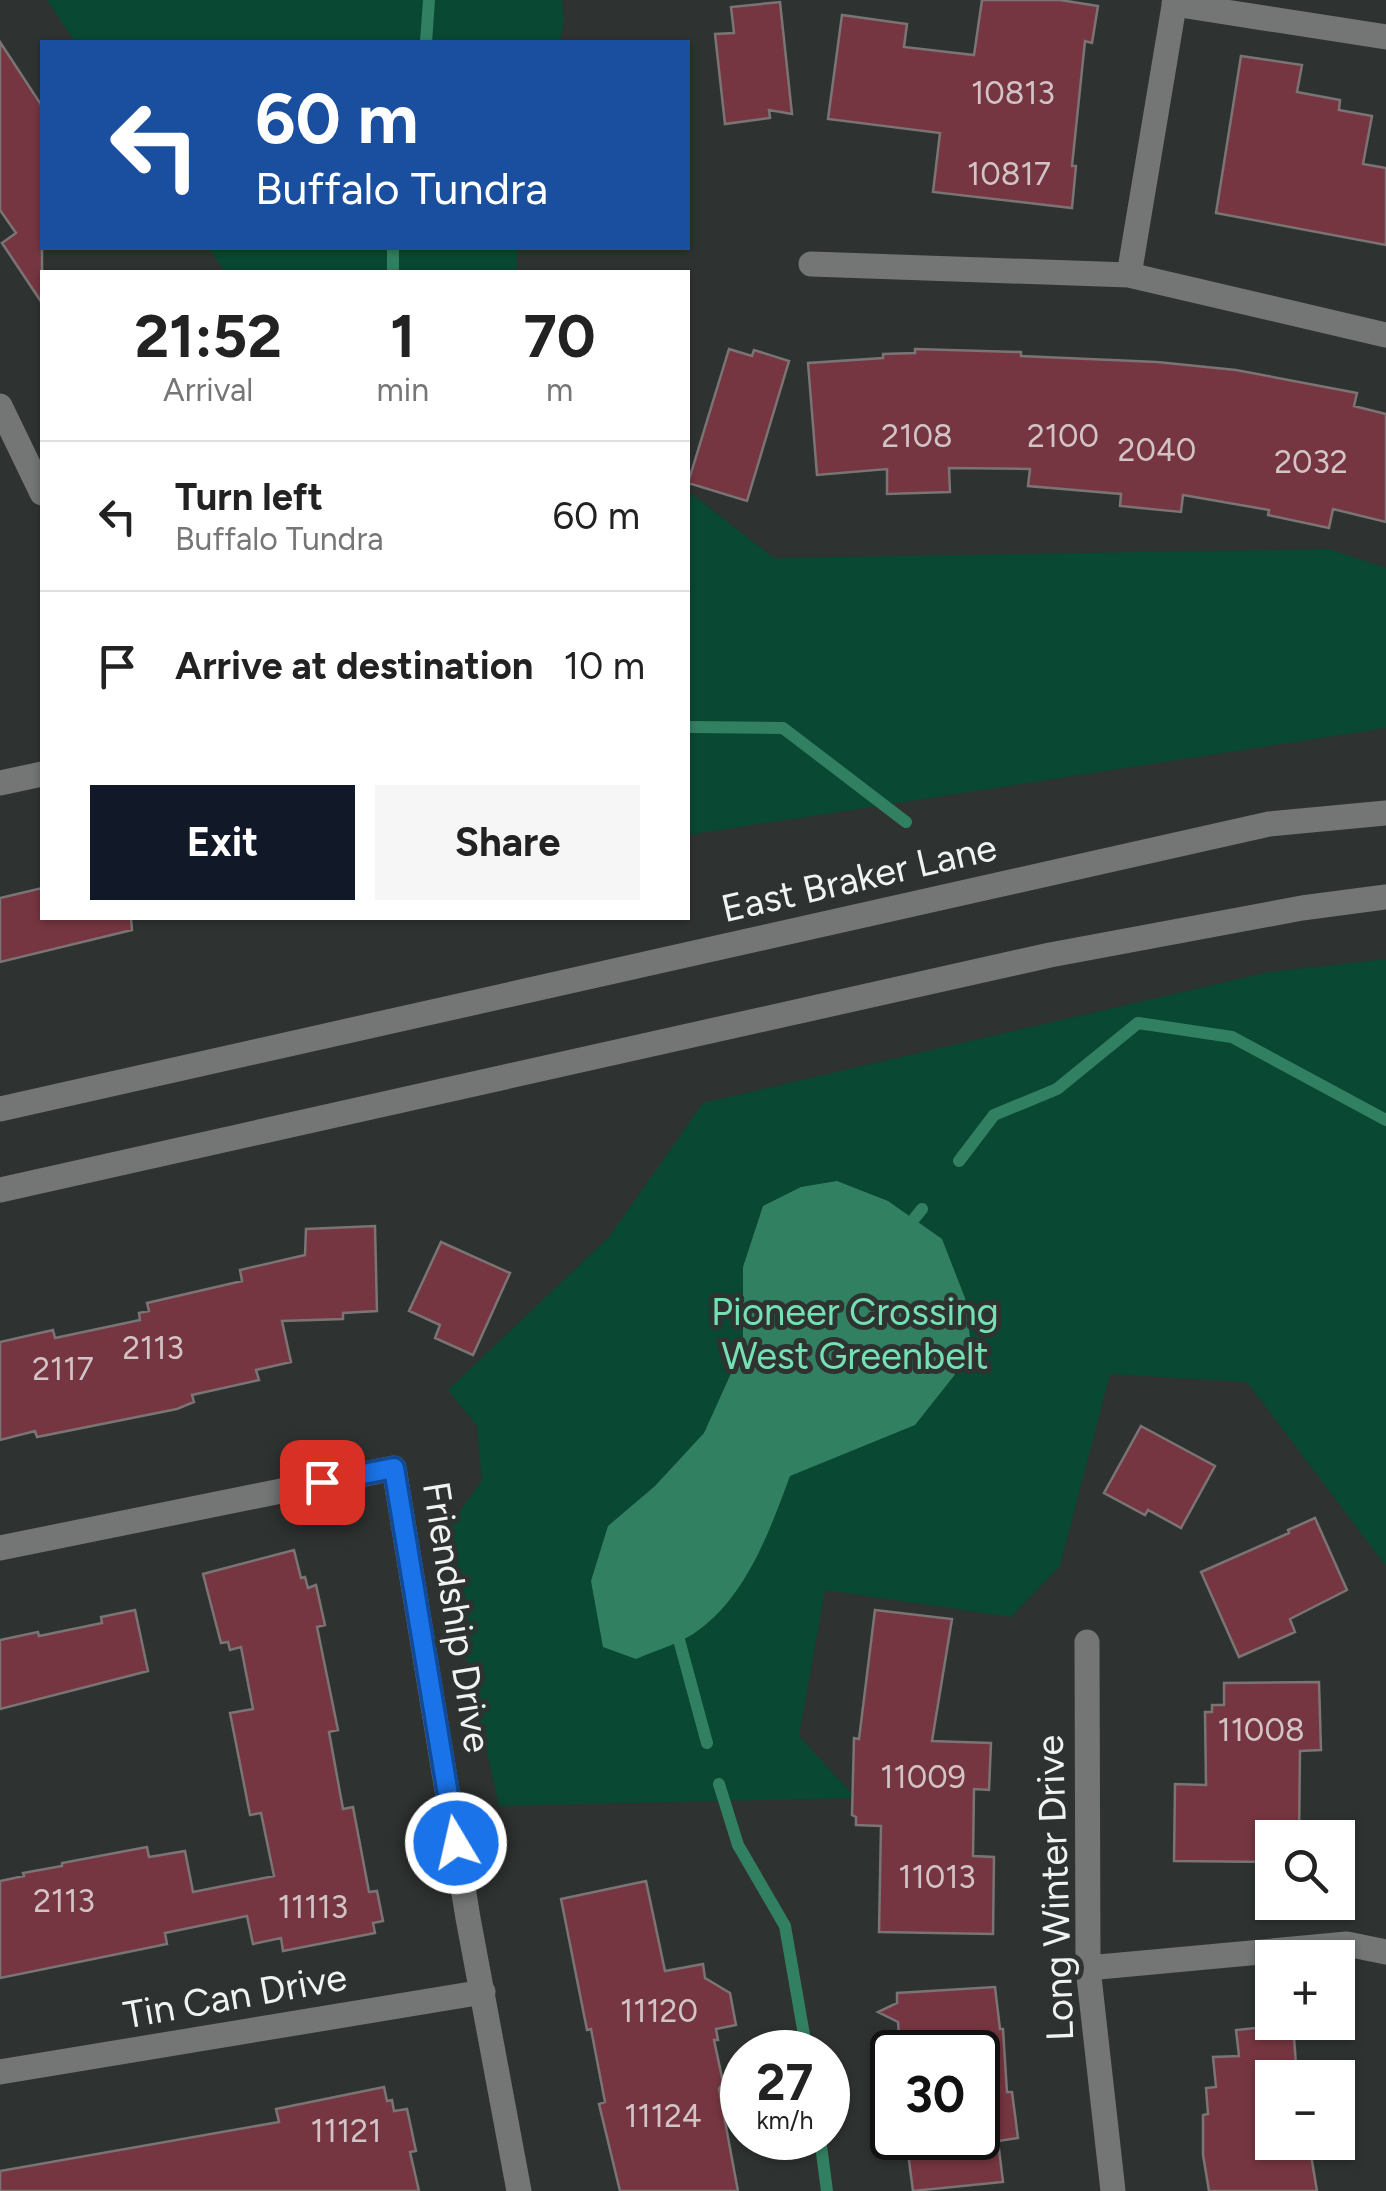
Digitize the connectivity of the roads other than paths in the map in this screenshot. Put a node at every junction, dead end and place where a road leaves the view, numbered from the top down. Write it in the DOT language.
graph roads {
  1 [pos="1175,2"];
  2 [pos="1386,37"];
  3 [pos="812,264"];
  4 [pos="1129,275"];
  5 [pos="1386,335"];
  6 [pos="0,406"];
  7 [pos="40,489"];
  8 [pos="40,774"];
  9 [pos="0,783"];
  10 [pos="1386,812"];
  11 [pos="1386,898"];
  12 [pos="0,1109"];
  13 [pos="0,1190"];
  14 [pos="0,1548"];
  15 [pos="1087,1642"];
  16 [pos="1386,1952"];
  17 [pos="1088,1968"];
  18 [pos="483,1992"];
  19 [pos="0,2072"];
  20 [pos="519,2191"];
  21 [pos="1113,2191"];
  1 -- 2 [label="street"];
  1 -- 4 [label="street"];
  3 -- 4 [label="street"];
  4 -- 5 [label="street"];
  6 -- 7 [label="street"];
  8 -- 9 [label="street"];
  10 -- 12 [label="street, East Braker Lane"];
  11 -- 13 [label="street"];
  14 -- 18 [label="street, Friendship Drive"];
  15 -- 17 [label="street, Long Winter Drive"];
  16 -- 17 [label="street"];
  17 -- 21 [label="street, Long Winter Drive"];
  18 -- 19 [label="street, Tin Can Drive"];
  18 -- 20 [label="street, Friendship Drive"];
}
